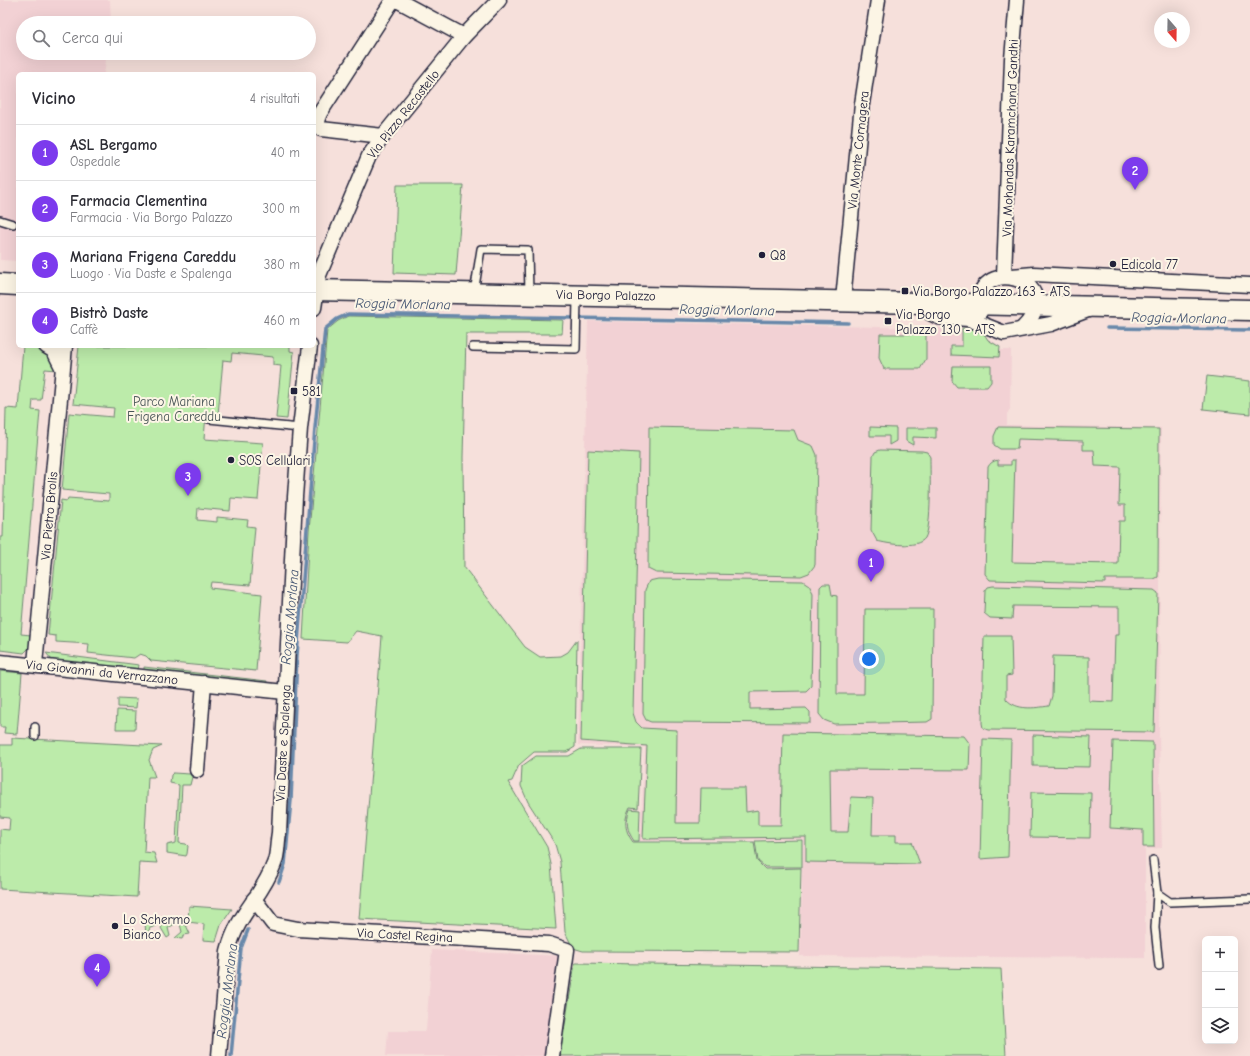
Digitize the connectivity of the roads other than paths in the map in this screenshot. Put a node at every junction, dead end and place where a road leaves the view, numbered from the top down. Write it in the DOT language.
graph roads {
  1 [pos="393,0"];
  2 [pos="397,0"];
  3 [pos="499,0"];
  4 [pos="878,0"];
  5 [pos="1017,0"];
  6 [pos="464,36"];
  7 [pos="383,136"];
  8 [pos="0,220"];
  9 [pos="13,224"];
  10 [pos="318,269"];
  11 [pos="1008,276"];
  12 [pos="316,282"];
  13 [pos="0,284"];
  14 [pos="16,284"];
  15 [pos="1250,285"];
  16 [pos="474,293"];
  17 [pos="529,294"];
  18 [pos="316,296"];
  19 [pos="577,299"];
  20 [pos="843,300"];
  21 [pos="923,303"];
  22 [pos="979,304"];
  23 [pos="1036,306"];
  24 [pos="1097,307"];
  25 [pos="1250,310"];
  26 [pos="993,329"];
  27 [pos="1022,329"];
  28 [pos="473,347"];
  29 [pos="49,348"];
  30 [pos="65,348"];
  31 [pos="310,348"];
  32 [pos="62,367"];
  33 [pos="209,419"];
  34 [pos="300,428"];
  35 [pos="0,662"];
  36 [pos="35,664"];
  37 [pos="204,683"];
  38 [pos="285,692"];
  39 [pos="35,727"];
  40 [pos="35,736"];
  41 [pos="197,770"];
  42 [pos="1153,860"];
  43 [pos="1157,893"];
  44 [pos="254,899"];
  45 [pos="1250,900"];
  46 [pos="1159,966"];
  47 [pos="220,1056"];
  48 [pos="552,1056"];
  1 -- 7 [label="street"];
  2 -- 6 [label="street"];
  3 -- 6 [label="street, Via Pizzo Recastello"];
  4 -- 20 [label="street, Via Monte Cornagera"];
  5 -- 11 [label="street, Via Mohandas Karamchand Gandhi"];
  6 -- 7 [label="street, Via Pizzo Recastello"];
  7 -- 10 [label="street, Via Pizzo Recastello"];
  8 -- 9 [label="lane"];
  10 -- 12 [label="street, Via Pizzo Recastello"];
  11 -- 15 [label="street"];
  11 -- 22 [label="street"];
  11 -- 23 [label="street"];
  13 -- 14 [label="main road"];
  16 -- 17 [label="main road, Via Borgo Palazzo"];
  16 -- 17 [label="lane"];
  16 -- 18 [label="main road, Via Borgo Palazzo"];
  17 -- 19 [label="main road, Via Borgo Palazzo"];
  19 -- 20 [label="main road, Via Borgo Palazzo"];
  19 -- 28 [label="lane"];
  20 -- 21 [label="main road, Via Borgo Palazzo"];
  21 -- 22 [label="main road, Via Borgo Palazzo"];
  21 -- 26 [label="street, Via Borgo Palazzo"];
  22 -- 23 [label="main road, Via Borgo Palazzo"];
  22 -- 26 [label="street"];
  23 -- 24 [label="main road, Via Borgo Palazzo"];
  23 -- 27 [label="street"];
  24 -- 25 [label="main road, Via Borgo Palazzo"];
  24 -- 27 [label="street, Via Borgo Palazzo"];
  26 -- 27 [label="street, Via Borgo Palazzo"];
  29 -- 32 [label="street"];
  30 -- 32 [label="street, Via Pietro Brolis"];
  31 -- 34 [label="street, Via Daste e Spalenga"];
  32 -- 36 [label="street, Via Pietro Brolis"];
  33 -- 34 [label="lane"];
  34 -- 38 [label="street, Via Daste e Spalenga"];
  35 -- 36 [label="street, Via Giovanni da Verrazzano"];
  36 -- 37 [label="street, Via Giovanni da Verrazzano"];
  37 -- 38 [label="street, Via Giovanni da Verrazzano"];
  37 -- 41 [label="street"];
  38 -- 44 [label="street, Via Daste e Spalenga"];
  39 -- 40 [label="lane"];
  42 -- 43 [label="lane"];
  43 -- 45 [label="lane"];
  43 -- 46 [label="lane"];
  44 -- 47 [label="street, Via Daste e Spalenga"];
  44 -- 48 [label="street, Via Castel Regina"];
}
